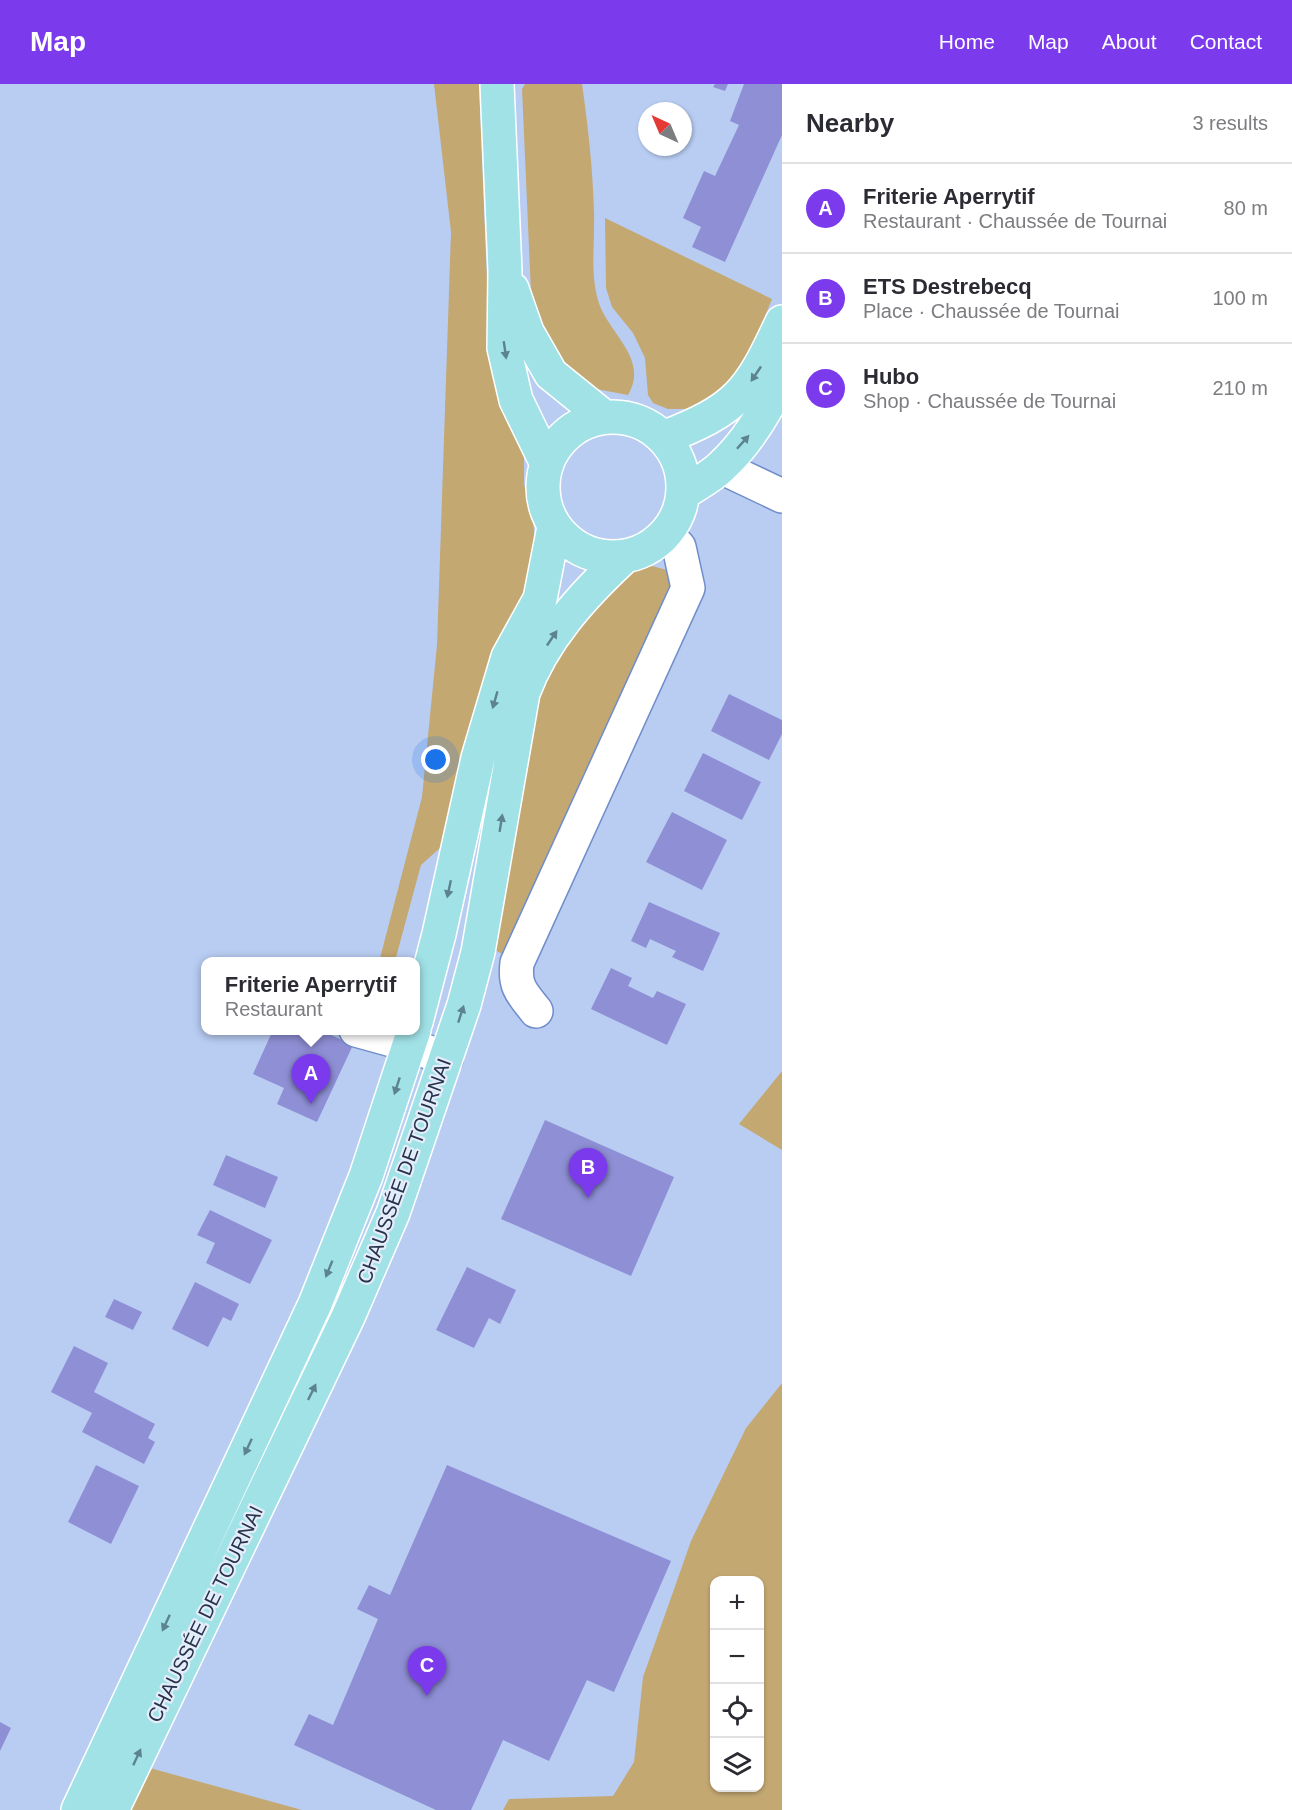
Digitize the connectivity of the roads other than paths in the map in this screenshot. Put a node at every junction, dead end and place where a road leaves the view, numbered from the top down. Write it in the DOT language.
graph roads {
  1 [pos="499,86"];
  2 [pos="505,271"];
  3 [pos="782,322"];
  4 [pos="782,377"];
  5 [pos="603,416"];
  6 [pos="663,438"];
  7 [pos="547,464"];
  8 [pos="721,467"];
  9 [pos="683,493"];
  10 [pos="782,496"];
  11 [pos="554,527"];
  12 [pos="666,533"];
  13 [pos="624,557"];
  14 [pos="420,1006"];
  15 [pos="536,1011"];
  16 [pos="412,1035"];
  17 [pos="416,1035"];
  18 [pos="446,1059"];
  19 [pos="78,1810"];
  20 [pos="112,1810"];
  1 -- 2 [label="main road"];
  2 -- 5 [label="main road"];
  2 -- 7 [label="main road, one-way"];
  3 -- 6 [label="main road, one-way"];
  8 -- 4 [label="main road, one-way"];
  5 -- 6 [label="main road"];
  5 -- 7 [label="main road"];
  6 -- 9 [label="main road"];
  7 -- 11 [label="main road"];
  8 -- 9 [label="main road"];
  8 -- 10 [label="street"];
  9 -- 12 [label="main road"];
  11 -- 13 [label="main road"];
  11 -- 14 [label="main road, CHAUSSÉE DE TOURNAI, one-way"];
  12 -- 13 [label="main road"];
  12 -- 15 [label="street"];
  18 -- 13 [label="main road, CHAUSSÉE DE TOURNAI, one-way"];
  16 -- 19 [label="main road, CHAUSSÉE DE TOURNAI, one-way"];
  17 -- 18 [label="street"];
  20 -- 18 [label="main road, CHAUSSÉE DE TOURNAI, one-way"];
}
